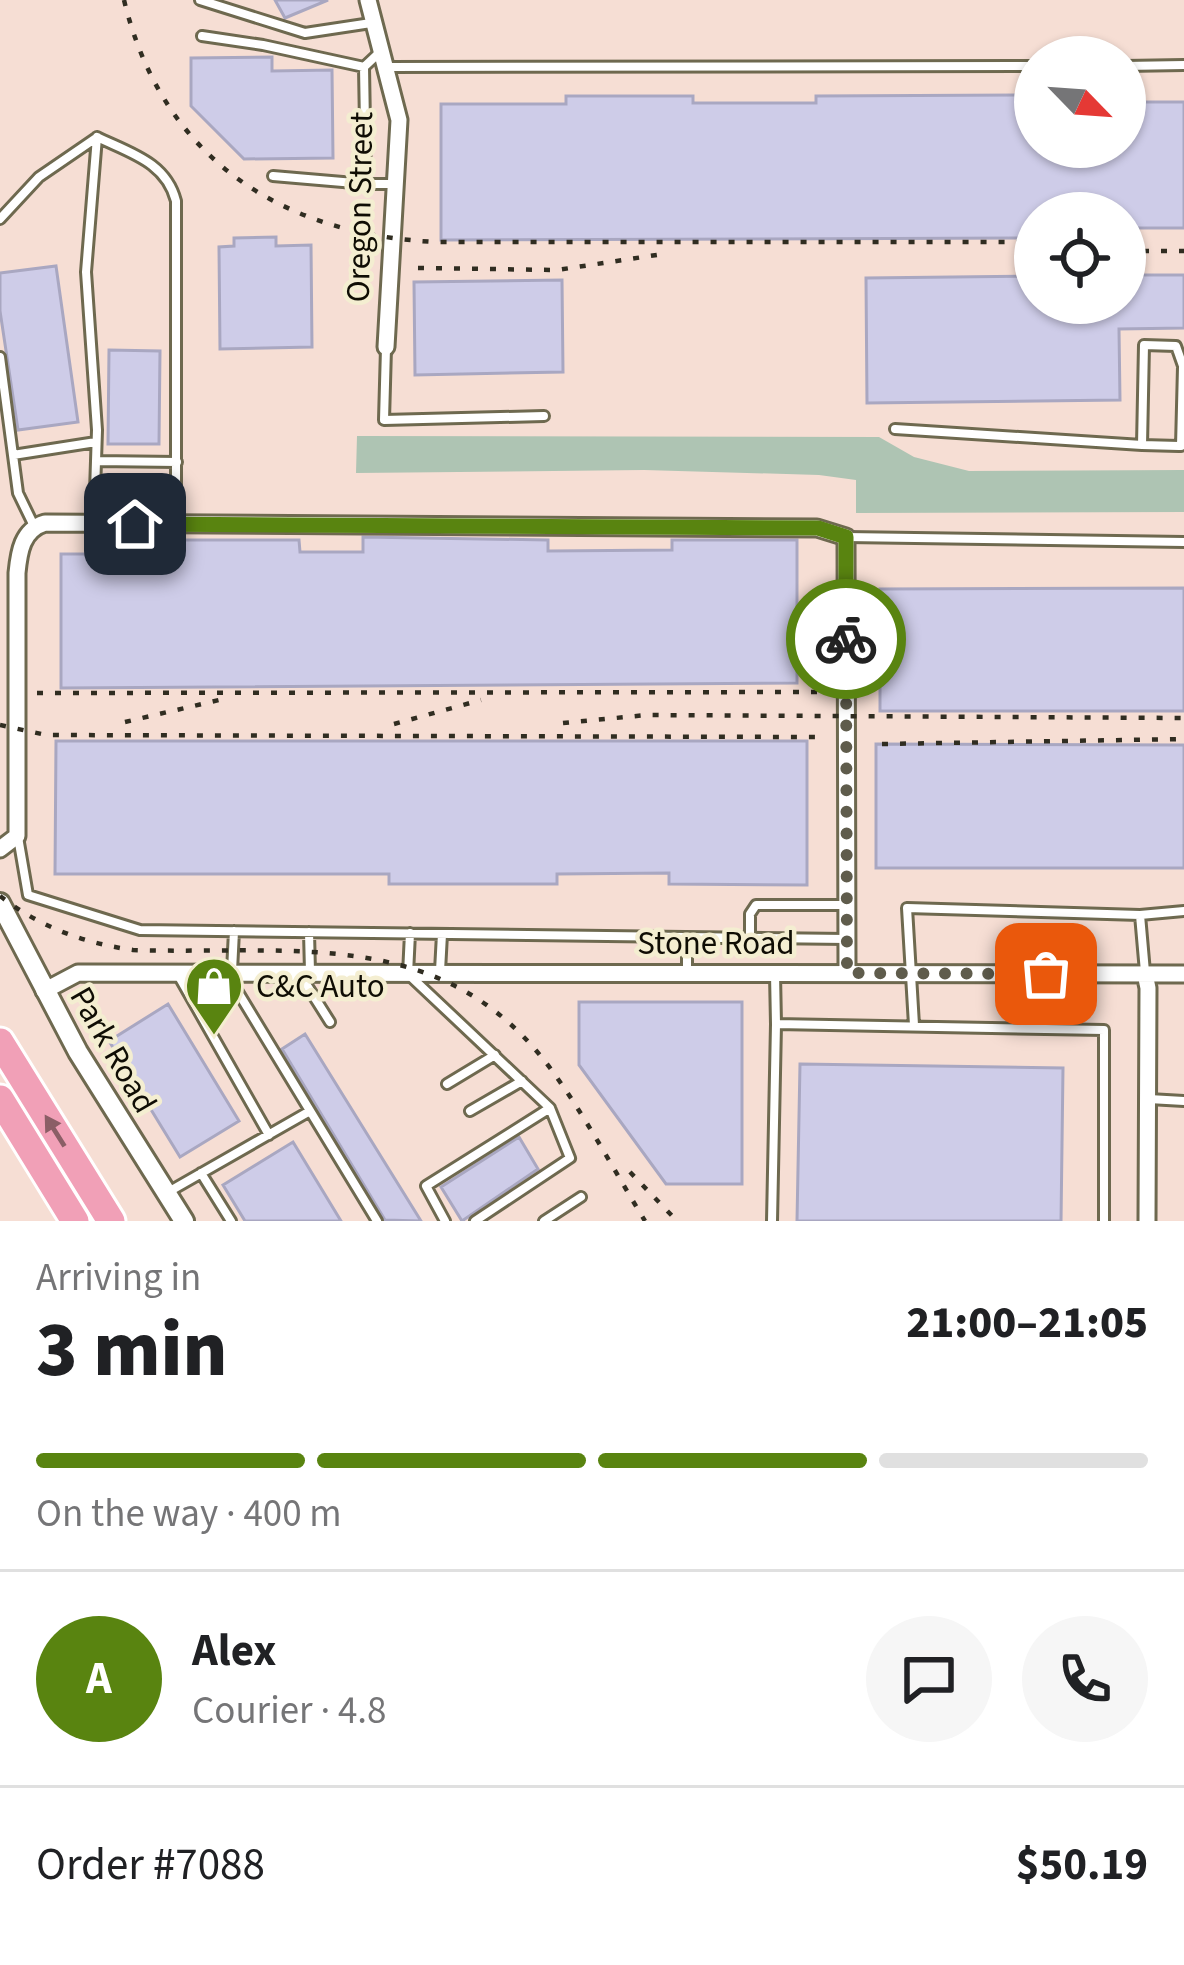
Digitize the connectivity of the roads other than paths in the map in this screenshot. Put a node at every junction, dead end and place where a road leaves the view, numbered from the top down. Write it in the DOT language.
graph roads {
  1 [pos="200,0"];
  2 [pos="368,0"];
  3 [pos="373,23"];
  4 [pos="202,36"];
  5 [pos="384,59"];
  6 [pos="1146,65"];
  7 [pos="1184,65"];
  8 [pos="1014,66"];
  9 [pos="364,68"];
  10 [pos="97,137"];
  11 [pos="272,176"];
  12 [pos="366,184"];
  13 [pos="395,184"];
  14 [pos="0,219"];
  15 [pos="386,347"];
  16 [pos="0,357"];
  17 [pos="1184,366"];
  18 [pos="544,416"];
  19 [pos="895,429"];
  20 [pos="96,442"];
  21 [pos="1142,445"];
  22 [pos="1182,446"];
  23 [pos="13,455"];
  24 [pos="96,461"];
  25 [pos="177,462"];
  26 [pos="94,523"];
  27 [pos="176,524"];
  28 [pos="34,526"];
  29 [pos="839,534"];
  30 [pos="1184,542"];
  31 [pos="17,836"];
  32 [pos="0,849"];
  33 [pos="0,903"];
  34 [pos="846,905"];
  35 [pos="1184,911"];
  36 [pos="1139,915"];
  37 [pos="234,931"];
  38 [pos="310,932"];
  39 [pos="410,933"];
  40 [pos="442,934"];
  41 [pos="688,937"];
  42 [pos="750,938"];
  43 [pos="847,938"];
  44 [pos="176,972"];
  45 [pos="687,972"];
  46 [pos="229,973"];
  47 [pos="440,973"];
  48 [pos="775,973"];
  49 [pos="847,973"];
  50 [pos="914,973"];
  51 [pos="305,974"];
  52 [pos="408,974"];
  53 [pos="1145,974"];
  54 [pos="1184,974"];
  55 [pos="44,991"];
  56 [pos="330,1022"];
  57 [pos="776,1024"];
  58 [pos="914,1025"];
  59 [pos="0,1042"];
  60 [pos="495,1055"];
  61 [pos="522,1081"];
  62 [pos="447,1084"];
  63 [pos="0,1099"];
  64 [pos="1148,1099"];
  65 [pos="1184,1101"];
  66 [pos="550,1108"];
  67 [pos="310,1111"];
  68 [pos="470,1111"];
  69 [pos="269,1135"];
  70 [pos="202,1173"];
  71 [pos="166,1193"];
  72 [pos="581,1197"];
  73 [pos="75,1221"];
  74 [pos="110,1221"];
  75 [pos="184,1221"];
  76 [pos="231,1221"];
  77 [pos="376,1221"];
  78 [pos="445,1221"];
  79 [pos="475,1221"];
  80 [pos="544,1221"];
  81 [pos="772,1221"];
  82 [pos="1104,1221"];
  83 [pos="1148,1221"];
  1 -- 3 [label="lane"];
  2 -- 3 [label="street, Oregon Street"];
  3 -- 5 [label="street, Oregon Street"];
  4 -- 9 [label="lane"];
  5 -- 8 [label="lane"];
  5 -- 9 [label="lane"];
  5 -- 13 [label="street, Oregon Street"];
  6 -- 7 [label="lane"];
  9 -- 12 [label="lane"];
  10 -- 14 [label="lane"];
  10 -- 20 [label="lane"];
  10 -- 25 [label="lane"];
  11 -- 12 [label="lane"];
  12 -- 13 [label="lane"];
  13 -- 15 [label="street, Oregon Street"];
  15 -- 18 [label="lane"];
  16 -- 23 [label="lane"];
  17 -- 21 [label="lane"];
  17 -- 22 [label="lane"];
  19 -- 21 [label="lane"];
  20 -- 23 [label="lane"];
  20 -- 24 [label="lane"];
  21 -- 22 [label="lane"];
  23 -- 28 [label="lane"];
  24 -- 25 [label="lane"];
  24 -- 26 [label="lane"];
  25 -- 27 [label="lane"];
  26 -- 27 [label="street"];
  26 -- 28 [label="street"];
  27 -- 29 [label="street"];
  28 -- 31 [label="street"];
  29 -- 30 [label="lane"];
  29 -- 34 [label="street"];
  31 -- 32 [label="street"];
  31 -- 37 [label="lane"];
  33 -- 55 [label="street, Park Road"];
  34 -- 42 [label="lane"];
  34 -- 43 [label="street"];
  35 -- 36 [label="lane"];
  36 -- 50 [label="lane"];
  36 -- 53 [label="lane"];
  37 -- 38 [label="lane"];
  37 -- 46 [label="lane"];
  38 -- 39 [label="lane"];
  38 -- 51 [label="lane"];
  39 -- 40 [label="lane"];
  39 -- 52 [label="lane"];
  40 -- 41 [label="lane"];
  40 -- 47 [label="lane"];
  41 -- 42 [label="lane"];
  41 -- 45 [label="lane"];
  42 -- 43 [label="lane"];
  43 -- 49 [label="street"];
  44 -- 46 [label="street, Stone Road"];
  44 -- 55 [label="street, Stone Road"];
  44 -- 69 [label="lane"];
  45 -- 47 [label="street, Stone Road"];
  45 -- 48 [label="street, Stone Road"];
  46 -- 51 [label="street, Stone Road"];
  46 -- 67 [label="lane"];
  47 -- 52 [label="street, Stone Road"];
  48 -- 49 [label="street, Stone Road"];
  48 -- 57 [label="lane"];
  49 -- 50 [label="street, Stone Road"];
  50 -- 53 [label="street, Stone Road"];
  50 -- 58 [label="lane"];
  51 -- 52 [label="street, Stone Road"];
  51 -- 56 [label="lane"];
  52 -- 60 [label="lane"];
  53 -- 54 [label="street, Stone Road"];
  53 -- 64 [label="street"];
  55 -- 71 [label="street, Park Road"];
  57 -- 58 [label="lane"];
  57 -- 81 [label="lane"];
  58 -- 82 [label="lane"];
  74 -- 59 [label="highway, one-way"];
  60 -- 61 [label="lane"];
  60 -- 62 [label="lane"];
  61 -- 66 [label="lane"];
  61 -- 68 [label="lane"];
  63 -- 73 [label="highway"];
  64 -- 65 [label="lane"];
  64 -- 83 [label="street"];
  66 -- 78 [label="lane"];
  66 -- 79 [label="lane"];
  67 -- 69 [label="lane"];
  67 -- 77 [label="lane"];
  69 -- 70 [label="lane"];
  70 -- 71 [label="lane"];
  70 -- 76 [label="lane"];
  71 -- 75 [label="street, Park Road"];
  72 -- 80 [label="lane"];
}
